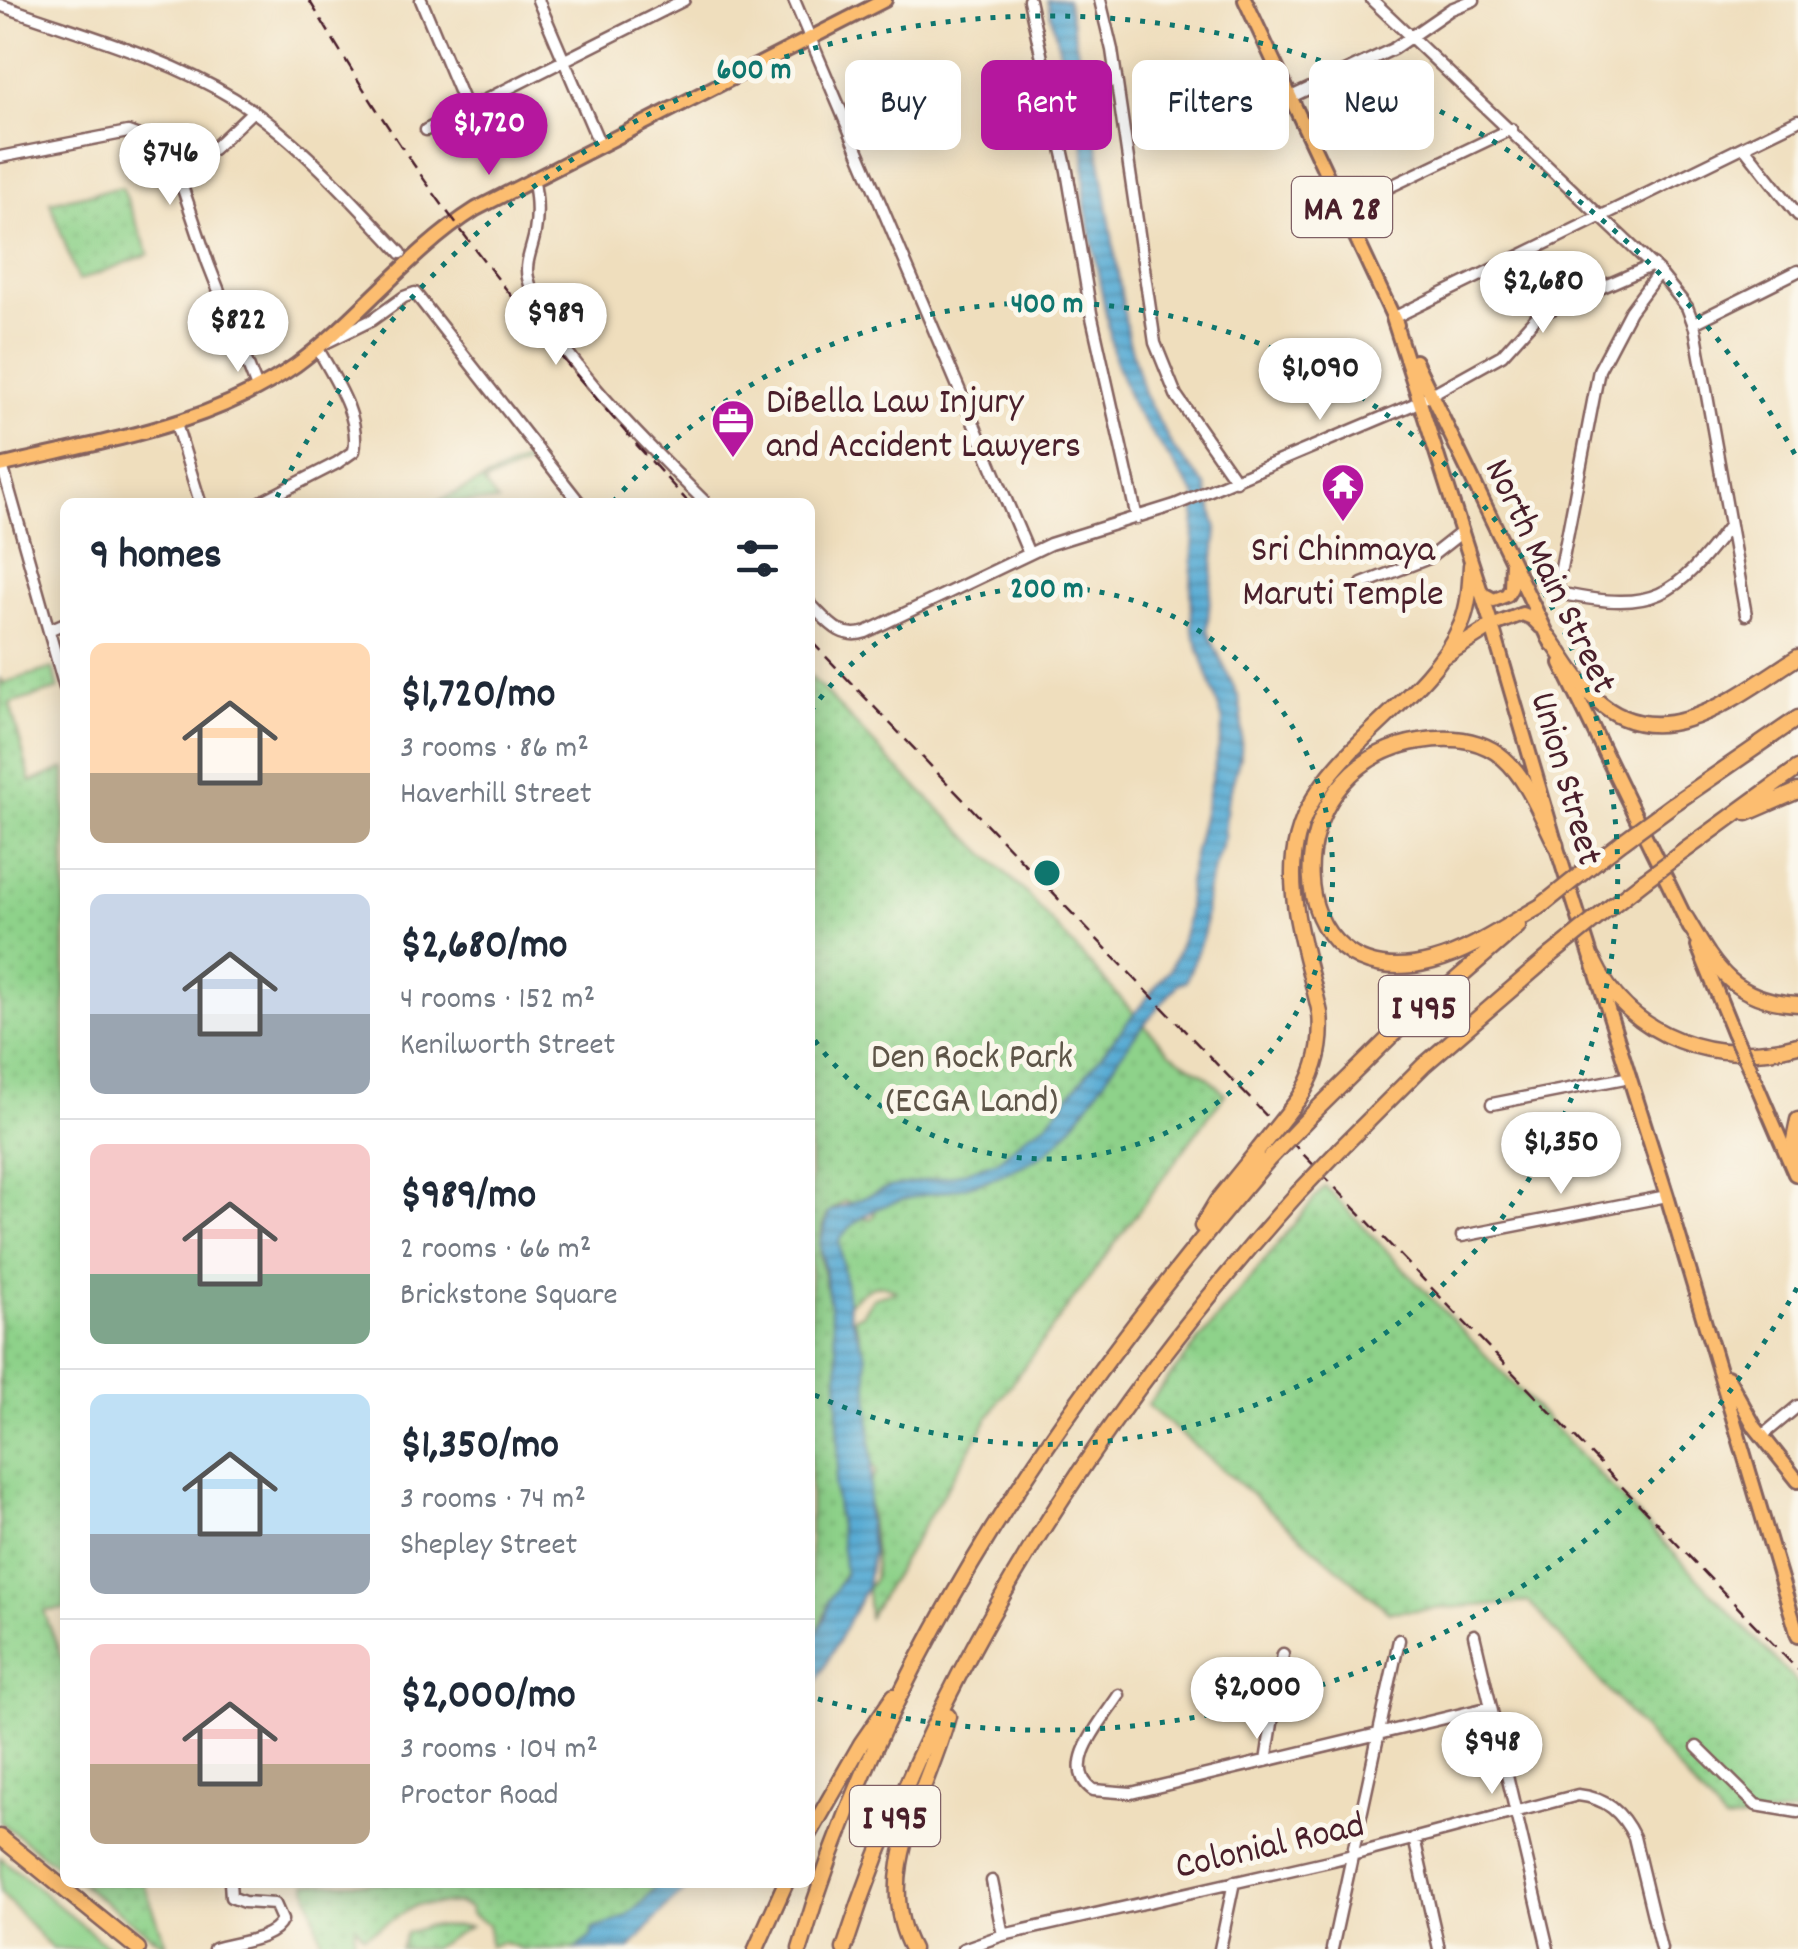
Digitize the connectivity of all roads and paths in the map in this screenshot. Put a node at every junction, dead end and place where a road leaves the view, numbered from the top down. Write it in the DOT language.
graph roads {
  1 [pos="421,0"];
  2 [pos="538,0"];
  3 [pos="794,0"];
  4 [pos="885,0"];
  5 [pos="1030,0"];
  6 [pos="1100,0"];
  7 [pos="1245,0"];
  8 [pos="1372,0"];
  9 [pos="1474,0"];
  10 [pos="679,1"];
  11 [pos="0,5"];
  12 [pos="810,38"];
  13 [pos="1413,38"];
  14 [pos="564,60"];
  15 [pos="1290,97"];
  16 [pos="467,110"];
  17 [pos="252,111"];
  18 [pos="1798,120"];
  19 [pos="1511,129"];
  20 [pos="426,130"];
  21 [pos="600,145"];
  22 [pos="1744,147"];
  23 [pos="0,156"];
  24 [pos="177,171"];
  25 [pos="533,178"];
  26 [pos="1343,208"];
  27 [pos="1602,216"];
  28 [pos="1798,216"];
  29 [pos="401,253"];
  30 [pos="1656,268"];
  31 [pos="1798,271"];
  32 [pos="1393,318"];
  33 [pos="1697,322"];
  34 [pos="318,347"];
  35 [pos="257,388"];
  36 [pos="1426,398"];
  37 [pos="176,424"];
  38 [pos="1,466"];
  39 [pos="1230,483"];
  40 [pos="199,498"];
  41 [pos="269,498"];
  42 [pos="576,498"];
  43 [pos="701,498"];
  44 [pos="1138,518"];
  45 [pos="1729,526"];
  46 [pos="1462,532"];
  47 [pos="1029,554"];
  48 [pos="1512,558"];
  49 [pos="1471,565"];
  50 [pos="1362,584"];
  51 [pos="1482,593"];
  52 [pos="815,609"];
  53 [pos="1746,615"];
  54 [pos="60,626"];
  55 [pos="1492,626"];
  56 [pos="49,630"];
  57 [pos="1549,636"];
  58 [pos="1442,658"];
  59 [pos="1798,658"];
  60 [pos="60,670"];
  61 [pos="1798,718"];
  62 [pos="1798,768"];
  63 [pos="1798,791"];
  64 [pos="1719,826"];
  65 [pos="1556,845"];
  66 [pos="1542,906"];
  67 [pos="1686,918"];
  68 [pos="1593,960"];
  69 [pos="1798,1004"];
  70 [pos="1798,1045"];
  71 [pos="1630,1076"];
  72 [pos="1492,1104"];
  73 [pos="1798,1120"];
  74 [pos="1264,1154"];
  75 [pos="1798,1177"];
  76 [pos="1667,1196"];
  77 [pos="1462,1236"];
  78 [pos="1712,1343"];
  79 [pos="1798,1406"];
  80 [pos="1762,1436"];
  81 [pos="1798,1480"];
  82 [pos="1474,1636"];
  83 [pos="1798,1636"];
  84 [pos="1399,1640"];
  85 [pos="1283,1654"];
  86 [pos="909,1681"];
  87 [pos="955,1688"];
  88 [pos="1119,1695"];
  89 [pos="1491,1707"];
  90 [pos="1378,1734"];
  91 [pos="1697,1747"];
  92 [pos="1266,1761"];
  93 [pos="1516,1812"];
  94 [pos="1798,1812"];
  95 [pos="815,1824"];
  96 [pos="0,1837"];
  97 [pos="1414,1838"];
  98 [pos="0,1848"];
  99 [pos="1352,1855"];
  100 [pos="992,1881"];
  101 [pos="1234,1882"];
  102 [pos="60,1886"];
  103 [pos="63,1888"];
  104 [pos="230,1888"];
  105 [pos="783,1888"];
  106 [pos="1004,1935"];
  107 [pos="124,1949"];
  108 [pos="138,1949"];
  109 [pos="214,1949"];
  110 [pos="756,1949"];
  111 [pos="800,1949"];
  112 [pos="844,1949"];
  113 [pos="912,1949"];
  114 [pos="963,1949"];
  115 [pos="1220,1949"];
  116 [pos="1332,1949"];
  117 [pos="1438,1949"];
  118 [pos="1548,1949"];
  119 [pos="1661,1949"];
  1 -- 16 [label="street"];
  2 -- 14 [label="street"];
  3 -- 12 [label="street"];
  4 -- 12 [label="main road"];
  5 -- 44 [label="street"];
  6 -- 39 [label="street"];
  7 -- 15 [label="main road, MA 28"];
  8 -- 13 [label="street"];
  9 -- 13 [label="street"];
  10 -- 14 [label="street"];
  11 -- 17 [label="street"];
  12 -- 21 [label="main road"];
  12 -- 47 [label="street"];
  13 -- 15 [label="street"];
  13 -- 19 [label="street"];
  14 -- 16 [label="street"];
  14 -- 21 [label="street"];
  15 -- 26 [label="main road, MA 28"];
  16 -- 20 [label="street"];
  17 -- 24 [label="street"];
  17 -- 29 [label="street"];
  18 -- 22 [label="street"];
  19 -- 26 [label="street"];
  19 -- 27 [label="street"];
  21 -- 25 [label="main road"];
  22 -- 27 [label="street"];
  22 -- 28 [label="street"];
  23 -- 24 [label="street"];
  24 -- 35 [label="street"];
  25 -- 34 [label="main road"];
  25 -- 43 [label="street"];
  26 -- 32 [label="main road, MA 28"];
  27 -- 30 [label="street"];
  27 -- 32 [label="street"];
  30 -- 33 [label="street"];
  30 -- 36 [label="street"];
  30 -- 45 [label="street"];
  31 -- 33 [label="street"];
  32 -- 36 [label="main road, Union Street / MA 28"];
  33 -- 45 [label="street"];
  34 -- 35 [label="main road"];
  34 -- 41 [label="street"];
  34 -- 42 [label="street"];
  35 -- 37 [label="main road"];
  36 -- 39 [label="street"];
  36 -- 46 [label="main road, Union Street / MA 28"];
  36 -- 48 [label="main road, North Main Street / MA 28"];
  37 -- 38 [label="main road"];
  37 -- 40 [label="street"];
  38 -- 56 [label="street"];
  39 -- 44 [label="street"];
  44 -- 47 [label="street"];
  45 -- 53 [label="street"];
  46 -- 49 [label="main road, Union Street / MA 28"];
  46 -- 50 [label="street"];
  47 -- 52 [label="street"];
  48 -- 51 [label="main road"];
  48 -- 57 [label="main road, North Main Street / MA 28"];
  49 -- 51 [label="main road, Union Street / MA 28"];
  49 -- 58 [label="highway"];
  51 -- 55 [label="main road, Union Street / MA 28"];
  54 -- 56 [label="street"];
  55 -- 57 [label="main road"];
  55 -- 58 [label="highway"];
  55 -- 65 [label="main road, Union Street / MA 28"];
  56 -- 60 [label="street"];
  57 -- 59 [label="highway"];
  57 -- 67 [label="main road, North Main Street / MA 28"];
  58 -- 74 [label="highway, bridge"];
  61 -- 66 [label="highway, I 495, bridge"];
  62 -- 64 [label="highway, I 495"];
  63 -- 64 [label="highway"];
  64 -- 87 [label="highway, I 495, bridge"];
  65 -- 66 [label="highway"];
  65 -- 68 [label="main road, Union Street / MA 28"];
  66 -- 74 [label="highway, I 495, bridge"];
  67 -- 69 [label="highway"];
  67 -- 75 [label="main road, North Main Street / MA 28, bridge"];
  68 -- 70 [label="highway"];
  68 -- 71 [label="main road, Union Street / MA 28"];
  71 -- 72 [label="street"];
  71 -- 76 [label="main road, Union Street / MA 28"];
  73 -- 75 [label="highway"];
  74 -- 86 [label="highway, I 495"];
  76 -- 77 [label="street"];
  76 -- 78 [label="main road, Union Street / MA 28"];
  78 -- 80 [label="main road, MA 28"];
  78 -- 83 [label="main road"];
  79 -- 80 [label="street"];
  80 -- 81 [label="main road, MA 28"];
  82 -- 89 [label="street"];
  84 -- 90 [label="street"];
  85 -- 92 [label="street"];
  86 -- 95 [label="highway"];
  86 -- 111 [label="highway, I 495"];
  87 -- 112 [label="highway, I 495"];
  87 -- 113 [label="highway"];
  88 -- 92 [label="street"];
  89 -- 90 [label="street"];
  89 -- 93 [label="street"];
  90 -- 92 [label="street"];
  90 -- 99 [label="street"];
  91 -- 94 [label="street"];
  93 -- 97 [label="street, Colonial Road"];
  93 -- 118 [label="street"];
  93 -- 119 [label="street, Colonial Road"];
  96 -- 102 [label="highway"];
  97 -- 99 [label="street, Colonial Road"];
  97 -- 117 [label="street"];
  98 -- 107 [label="highway"];
  99 -- 101 [label="street, Colonial Road"];
  99 -- 116 [label="street"];
  100 -- 106 [label="street"];
  101 -- 106 [label="street, Colonial Road"];
  101 -- 115 [label="street"];
  103 -- 108 [label="highway"];
  104 -- 109 [label="street"];
  105 -- 110 [label="highway"];
  106 -- 114 [label="street, Colonial Road"];
}
